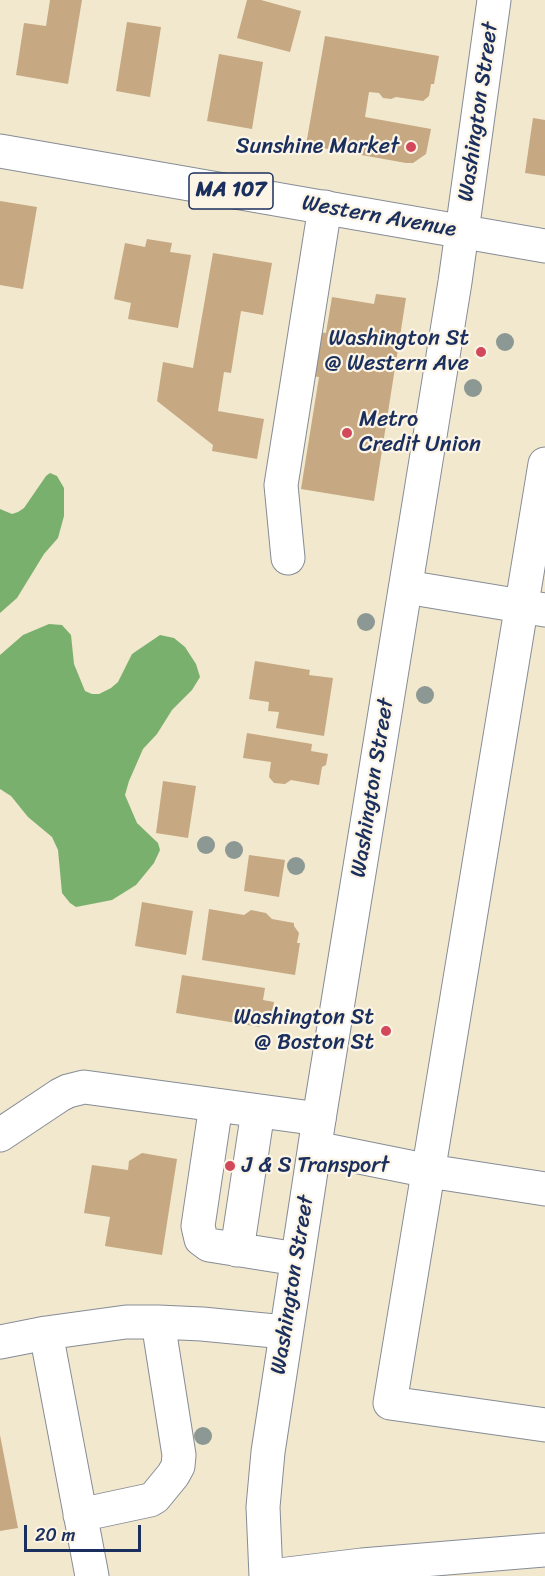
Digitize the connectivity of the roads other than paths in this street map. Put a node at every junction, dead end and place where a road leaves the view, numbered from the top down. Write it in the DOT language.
graph roads {
  1 [pos="494,0"];
  2 [pos="0,151"];
  3 [pos="325,207"];
  4 [pos="463,232"];
  5 [pos="545,246"];
  6 [pos="545,464"];
  7 [pos="288,558"];
  8 [pos="406,587"];
  9 [pos="532,608"];
  10 [pos="216,1105"];
  11 [pos="258,1111"];
  12 [pos="317,1134"];
  13 [pos="0,1135"];
  14 [pos="429,1171"];
  15 [pos="545,1189"];
  16 [pos="237,1250"];
  17 [pos="297,1259"];
  18 [pos="158,1322"];
  19 [pos="285,1332"];
  20 [pos="46,1333"];
  21 [pos="0,1342"];
  22 [pos="545,1425"];
  23 [pos="80,1515"];
  24 [pos="545,1550"];
  25 [pos="92,1576"];
  26 [pos="268,1576"];
  1 -- 4 [label="main road, Washington Street"];
  2 -- 3 [label="main road, Western Avenue / MA 107"];
  3 -- 4 [label="main road, Western Avenue / MA 107"];
  3 -- 7 [label="main road"];
  4 -- 5 [label="main road, Western Avenue / MA 107"];
  4 -- 8 [label="main road, Washington Street"];
  6 -- 9 [label="main road"];
  8 -- 9 [label="main road"];
  8 -- 12 [label="main road, Washington Street"];
  9 -- 14 [label="main road"];
  10 -- 11 [label="main road"];
  10 -- 13 [label="main road"];
  10 -- 16 [label="main road"];
  11 -- 12 [label="main road"];
  11 -- 16 [label="main road"];
  12 -- 14 [label="main road"];
  12 -- 17 [label="main road, Washington Street"];
  14 -- 15 [label="main road"];
  14 -- 22 [label="main road"];
  16 -- 17 [label="main road"];
  17 -- 19 [label="main road, Washington Street"];
  18 -- 19 [label="main road"];
  18 -- 20 [label="main road"];
  18 -- 23 [label="main road"];
  19 -- 26 [label="main road, Washington Street"];
  20 -- 21 [label="main road"];
  20 -- 23 [label="main road"];
  23 -- 25 [label="main road"];
  24 -- 26 [label="main road"];
}
